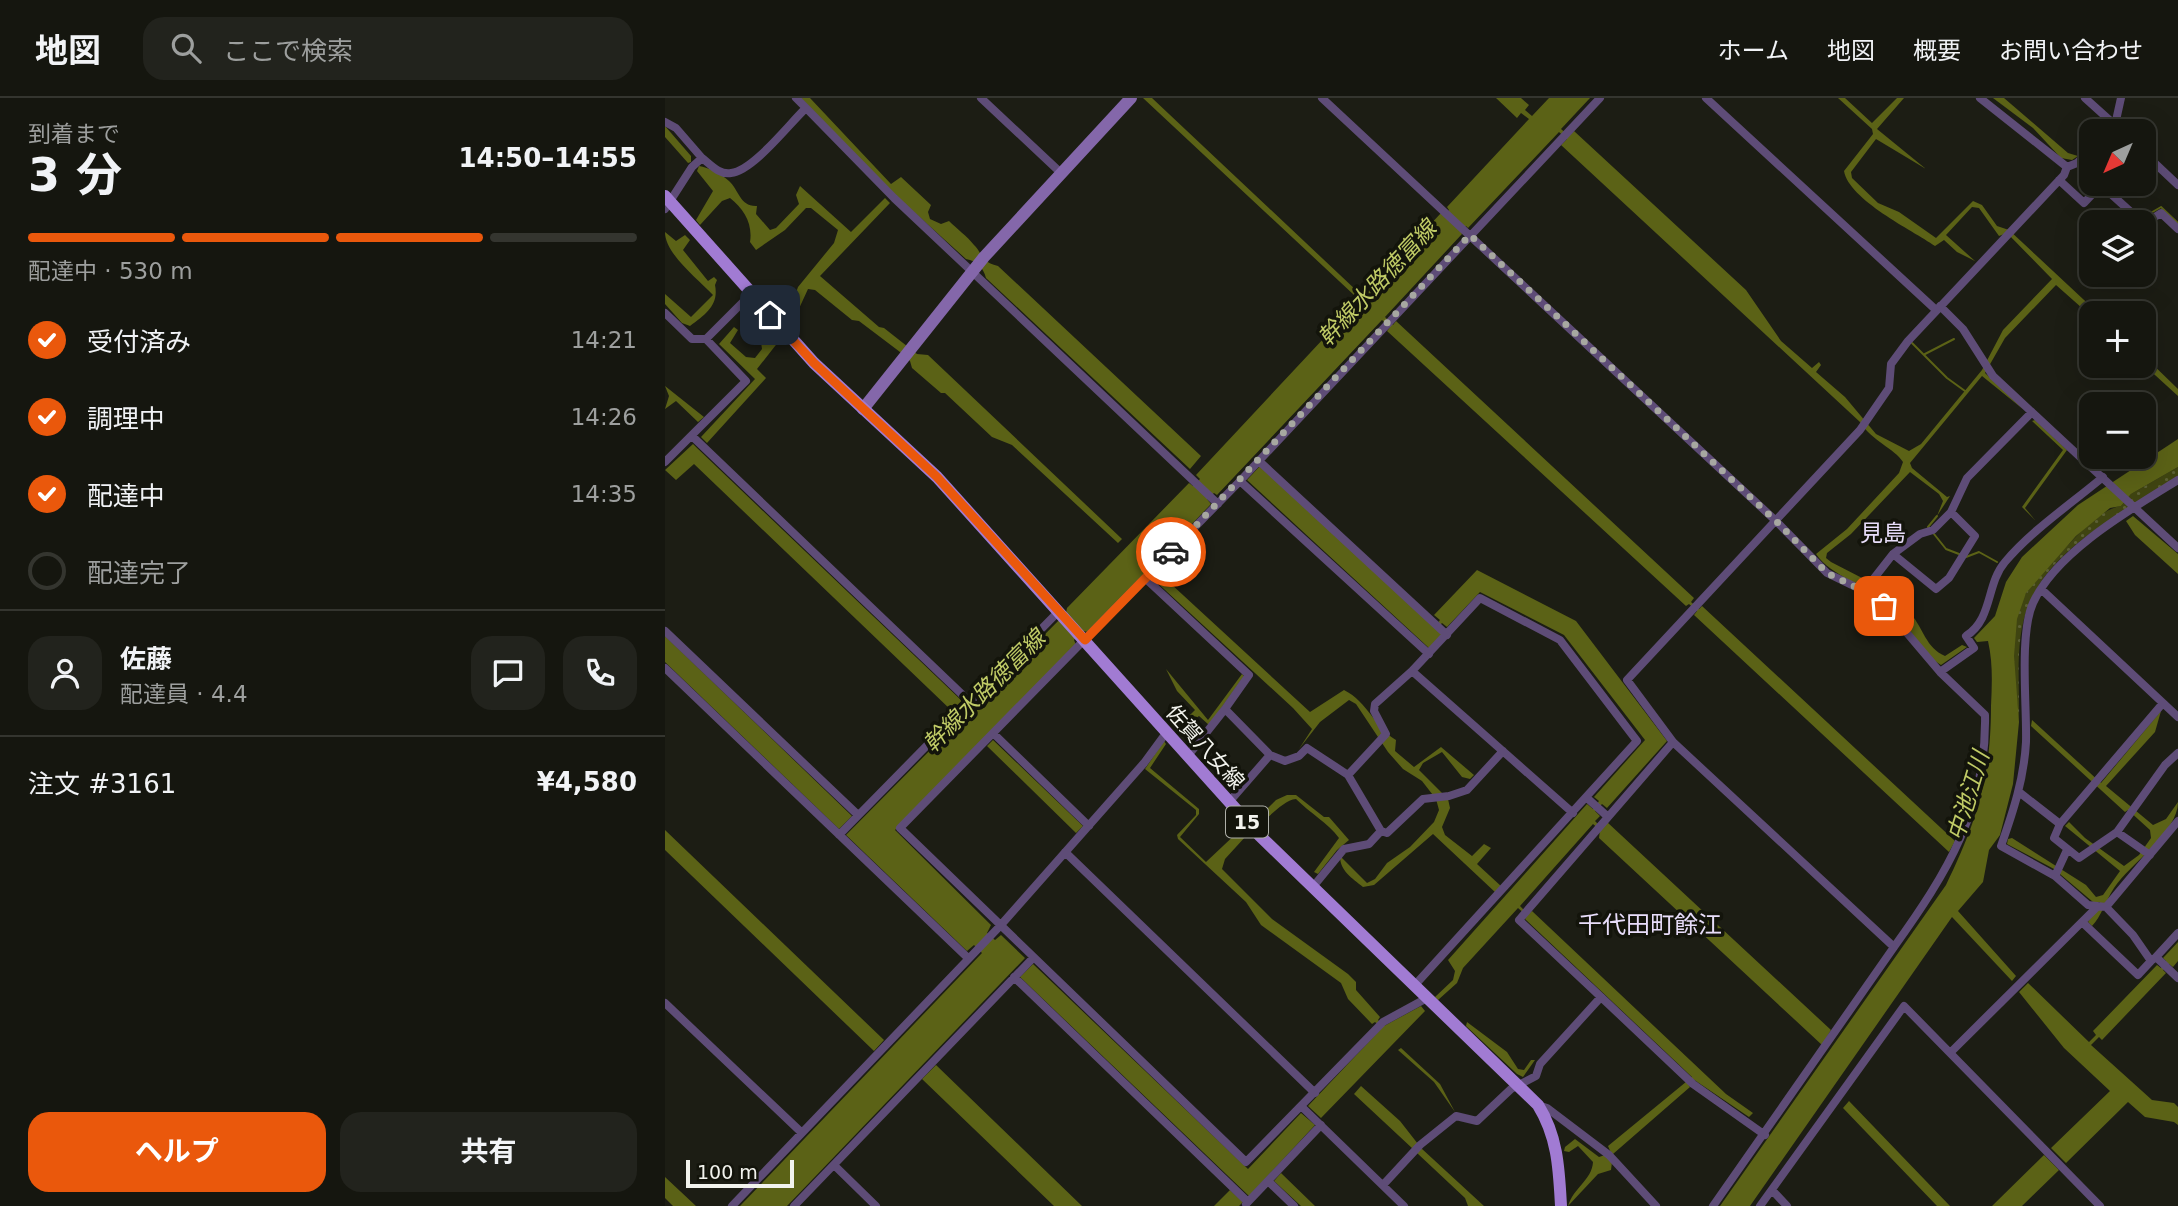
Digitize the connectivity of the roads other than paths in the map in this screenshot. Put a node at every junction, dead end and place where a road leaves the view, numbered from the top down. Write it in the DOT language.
graph roads {
  1 [pos="796,98"];
  2 [pos="981,98"];
  3 [pos="1131,98"];
  4 [pos="1322,98"];
  5 [pos="1599,98"];
  6 [pos="1706,98"];
  7 [pos="1980,98"];
  8 [pos="2085,98"];
  9 [pos="2122,98"];
  10 [pos="806,108"];
  11 [pos="2105,119"];
  12 [pos="2117,119"];
  13 [pos="665,122"];
  14 [pos="702,158"];
  15 [pos="2079,162"];
  16 [pos="2156,164"];
  17 [pos="2067,167"];
  18 [pos="1061,173"];
  19 [pos="2059,180"];
  20 [pos="2178,185"];
  21 [pos="667,202"];
  22 [pos="2128,210"];
  23 [pos="2156,216"];
  24 [pos="2178,229"];
  25 [pos="1468,233"];
  26 [pos="973,270"];
  27 [pos="751,295"];
  28 [pos="1938,308"];
  29 [pos="665,313"];
  30 [pos="706,339"];
  31 [pos="863,409"];
  32 [pos="2032,412"];
  33 [pos="692,436"];
  34 [pos="1259,461"];
  35 [pos="665,462"];
  36 [pos="2104,479"];
  37 [pos="2178,480"];
  38 [pos="1241,481"];
  39 [pos="1216,501"];
  40 [pos="2134,507"];
  41 [pos="1951,512"];
  42 [pos="1776,521"];
  43 [pos="2178,548"];
  44 [pos="1893,554"];
  45 [pos="1145,578"];
  46 [pos="1866,587"];
  47 [pos="2041,589"];
  48 [pos="1060,613"];
  49 [pos="665,631"];
  50 [pos="1447,635"];
  51 [pos="1083,637"];
  52 [pos="1429,654"];
  53 [pos="665,668"];
  54 [pos="1412,671"];
  55 [pos="1940,673"];
  56 [pos="970,702"];
  57 [pos="2163,703"];
  58 [pos="1225,709"];
  59 [pos="2178,717"];
  60 [pos="993,733"];
  61 [pos="1166,733"];
  62 [pos="1673,742"];
  63 [pos="1503,751"];
  64 [pos="2178,753"];
  65 [pos="1270,755"];
  66 [pos="1187,757"];
  67 [pos="1348,775"];
  68 [pos="2019,792"];
  69 [pos="1587,798"];
  70 [pos="1229,803"];
  71 [pos="1601,810"];
  72 [pos="1573,813"];
  73 [pos="858,816"];
  74 [pos="2178,821"];
  75 [pos="2060,824"];
  76 [pos="1089,826"];
  77 [pos="1381,831"];
  78 [pos="2117,832"];
  79 [pos="839,835"];
  80 [pos="2067,850"];
  81 [pos="1065,852"];
  82 [pos="2151,855"];
  83 [pos="2057,872"];
  84 [pos="1312,888"];
  85 [pos="2101,907"];
  86 [pos="2082,922"];
  87 [pos="996,930"];
  88 [pos="2178,933"];
  89 [pos="1894,947"];
  90 [pos="968,958"];
  91 [pos="1033,958"];
  92 [pos="2154,959"];
  93 [pos="1014,977"];
  94 [pos="2178,978"];
  95 [pos="1414,986"];
  96 [pos="1601,997"];
  97 [pos="1431,1002"];
  98 [pos="665,1003"];
  99 [pos="1951,1052"];
  100 [pos="1520,1086"];
  101 [pos="1315,1093"];
  102 [pos="1538,1105"];
  103 [pos="1302,1107"];
  104 [pos="1321,1125"];
  105 [pos="801,1133"];
  106 [pos="1765,1135"];
  107 [pos="834,1165"];
  108 [pos="1268,1181"];
  109 [pos="1383,1185"];
  110 [pos="1772,1190"];
  111 [pos="1246,1204"];
  112 [pos="731,1206"];
  113 [pos="794,1206"];
  114 [pos="876,1206"];
  115 [pos="1294,1206"];
  116 [pos="1404,1206"];
  117 [pos="1561,1206"];
  118 [pos="1656,1206"];
  119 [pos="1713,1206"];
  120 [pos="1760,1206"];
  121 [pos="1787,1206"];
  122 [pos="2100,1206"];
  1 -- 10 [label="street"];
  2 -- 18 [label="street"];
  3 -- 18 [label="street"];
  4 -- 25 [label="street"];
  5 -- 25 [label="street"];
  6 -- 28 [label="street"];
  7 -- 17 [label="street"];
  8 -- 11 [label="street"];
  9 -- 12 [label="street"];
  10 -- 14 [label="street"];
  10 -- 26 [label="street"];
  13 -- 14 [label="street"];
  14 -- 21 [label="street"];
  15 -- 17 [label="street"];
  16 -- 20 [label="street"];
  17 -- 19 [label="street"];
  18 -- 26 [label="street"];
  19 -- 22 [label="street"];
  19 -- 28 [label="street"];
  21 -- 27 [label="main road, 15"];
  23 -- 24 [label="street"];
  25 -- 34 [label="street"];
  25 -- 42 [label="street"];
  26 -- 31 [label="street"];
  26 -- 39 [label="street"];
  27 -- 30 [label="street"];
  27 -- 31 [label="main road, 15"];
  28 -- 32 [label="street"];
  28 -- 42 [label="street"];
  29 -- 30 [label="street"];
  30 -- 33 [label="street"];
  31 -- 48 [label="main road, 15"];
  32 -- 36 [label="street"];
  32 -- 41 [label="street"];
  33 -- 35 [label="street"];
  33 -- 56 [label="street"];
  34 -- 38 [label="street"];
  34 -- 50 [label="street"];
  36 -- 40 [label="street"];
  36 -- 55 [label="street"];
  37 -- 40 [label="street"];
  38 -- 39 [label="street"];
  38 -- 52 [label="street"];
  39 -- 45 [label="street"];
  40 -- 43 [label="street"];
  40 -- 47 [label="street"];
  41 -- 44 [label="street"];
  41 -- 44 [label="street"];
  42 -- 46 [label="street"];
  42 -- 62 [label="street"];
  44 -- 46 [label="street"];
  45 -- 51 [label="street"];
  45 -- 58 [label="street"];
  46 -- 55 [label="street"];
  47 -- 57 [label="street"];
  47 -- 68 [label="street"];
  48 -- 51 [label="main road, 15"];
  48 -- 56 [label="street"];
  49 -- 73 [label="street"];
  50 -- 52 [label="street"];
  50 -- 69 [label="street"];
  51 -- 60 [label="street"];
  51 -- 61 [label="main road, 佐賀八女線 / 15"];
  52 -- 54 [label="street"];
  53 -- 79 [label="street"];
  54 -- 63 [label="street"];
  54 -- 67 [label="street"];
  55 -- 89 [label="street"];
  56 -- 73 [label="street"];
  57 -- 59 [label="street"];
  57 -- 75 [label="street"];
  58 -- 65 [label="street"];
  58 -- 66 [label="street"];
  60 -- 76 [label="street"];
  60 -- 87 [label="street"];
  61 -- 66 [label="main road, 佐賀八女線 / 15"];
  61 -- 76 [label="street"];
  62 -- 71 [label="street"];
  62 -- 89 [label="street"];
  63 -- 72 [label="street"];
  63 -- 77 [label="street"];
  64 -- 78 [label="street"];
  65 -- 67 [label="street"];
  65 -- 70 [label="street"];
  66 -- 70 [label="main road, 佐賀八女線 / 15"];
  67 -- 77 [label="street"];
  68 -- 75 [label="street"];
  68 -- 83 [label="street"];
  69 -- 71 [label="street"];
  69 -- 72 [label="street"];
  70 -- 84 [label="main road, 佐賀八女線 / 15"];
  71 -- 96 [label="street"];
  72 -- 95 [label="street"];
  73 -- 79 [label="street"];
  74 -- 82 [label="street"];
  75 -- 80 [label="street"];
  76 -- 81 [label="street"];
  77 -- 84 [label="street"];
  78 -- 80 [label="street"];
  78 -- 82 [label="street"];
  79 -- 90 [label="street"];
  80 -- 83 [label="street"];
  81 -- 87 [label="street"];
  81 -- 101 [label="street"];
  82 -- 85 [label="street"];
  83 -- 85 [label="street"];
  84 -- 95 [label="main road, 佐賀八女線 / 15"];
  85 -- 86 [label="street"];
  85 -- 92 [label="street"];
  86 -- 92 [label="street"];
  86 -- 99 [label="street"];
  87 -- 90 [label="street"];
  87 -- 91 [label="street"];
  88 -- 92 [label="street"];
  89 -- 106 [label="street"];
  90 -- 105 [label="street"];
  91 -- 93 [label="street"];
  91 -- 103 [label="street"];
  92 -- 94 [label="street"];
  93 -- 107 [label="street"];
  93 -- 111 [label="street"];
  95 -- 97 [label="main road, 佐賀八女線 / 15"];
  96 -- 100 [label="street"];
  96 -- 106 [label="street"];
  97 -- 100 [label="main road, 佐賀八女線 / 15"];
  97 -- 101 [label="street"];
  98 -- 105 [label="street"];
  99 -- 110 [label="street"];
  99 -- 122 [label="street"];
  100 -- 102 [label="main road, 佐賀八女線 / 15"];
  100 -- 109 [label="street"];
  101 -- 103 [label="street"];
  102 -- 117 [label="main road, 佐賀八女線 / 15"];
  102 -- 118 [label="street"];
  103 -- 104 [label="street"];
  104 -- 108 [label="street"];
  104 -- 109 [label="street"];
  105 -- 112 [label="street"];
  106 -- 119 [label="street"];
  107 -- 113 [label="street"];
  107 -- 114 [label="street"];
  108 -- 111 [label="street"];
  108 -- 115 [label="street"];
  109 -- 116 [label="street"];
  110 -- 120 [label="street"];
  110 -- 121 [label="street"];
}
